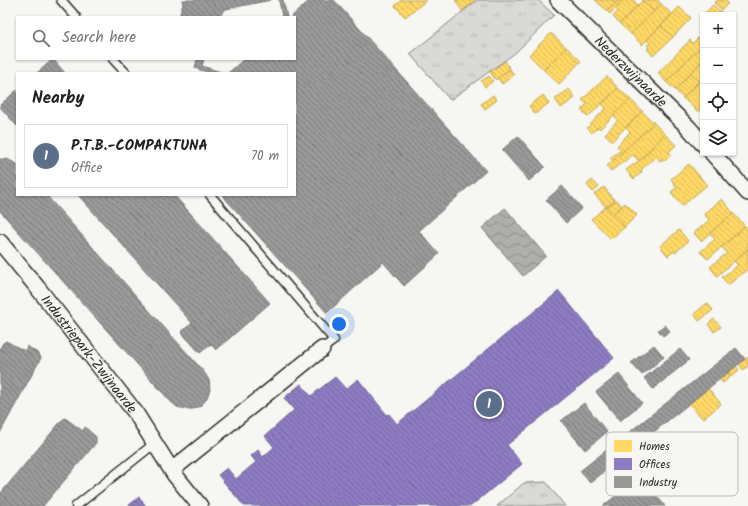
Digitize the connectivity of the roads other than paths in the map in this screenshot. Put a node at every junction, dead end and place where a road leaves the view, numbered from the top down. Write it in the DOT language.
graph roads {
  1 [pos="60,0"];
  2 [pos="558,0"];
  3 [pos="75,16"];
  4 [pos="114,60"];
  5 [pos="125,72"];
  6 [pos="700,141"];
  7 [pos="715,156"];
  8 [pos="747,189"];
  9 [pos="211,196"];
  10 [pos="0,242"];
  11 [pos="322,349"];
  12 [pos="155,443"];
  13 [pos="172,470"];
  14 [pos="76,506"];
  15 [pos="200,506"];
  1 -- 3 [label="lane"];
  2 -- 6 [label="street, Nederzwijnaarde"];
  4 -- 5 [label="lane"];
  7 -- 8 [label="street"];
  9 -- 11 [label="lane"];
  10 -- 12 [label="street, Industriepark-Zwijnaarde"];
  11 -- 13 [label="street"];
  12 -- 13 [label="street, Industriepark-Zwijnaarde"];
  12 -- 14 [label="lane"];
  13 -- 15 [label="street, Industriepark-Zwijnaarde"];
}
